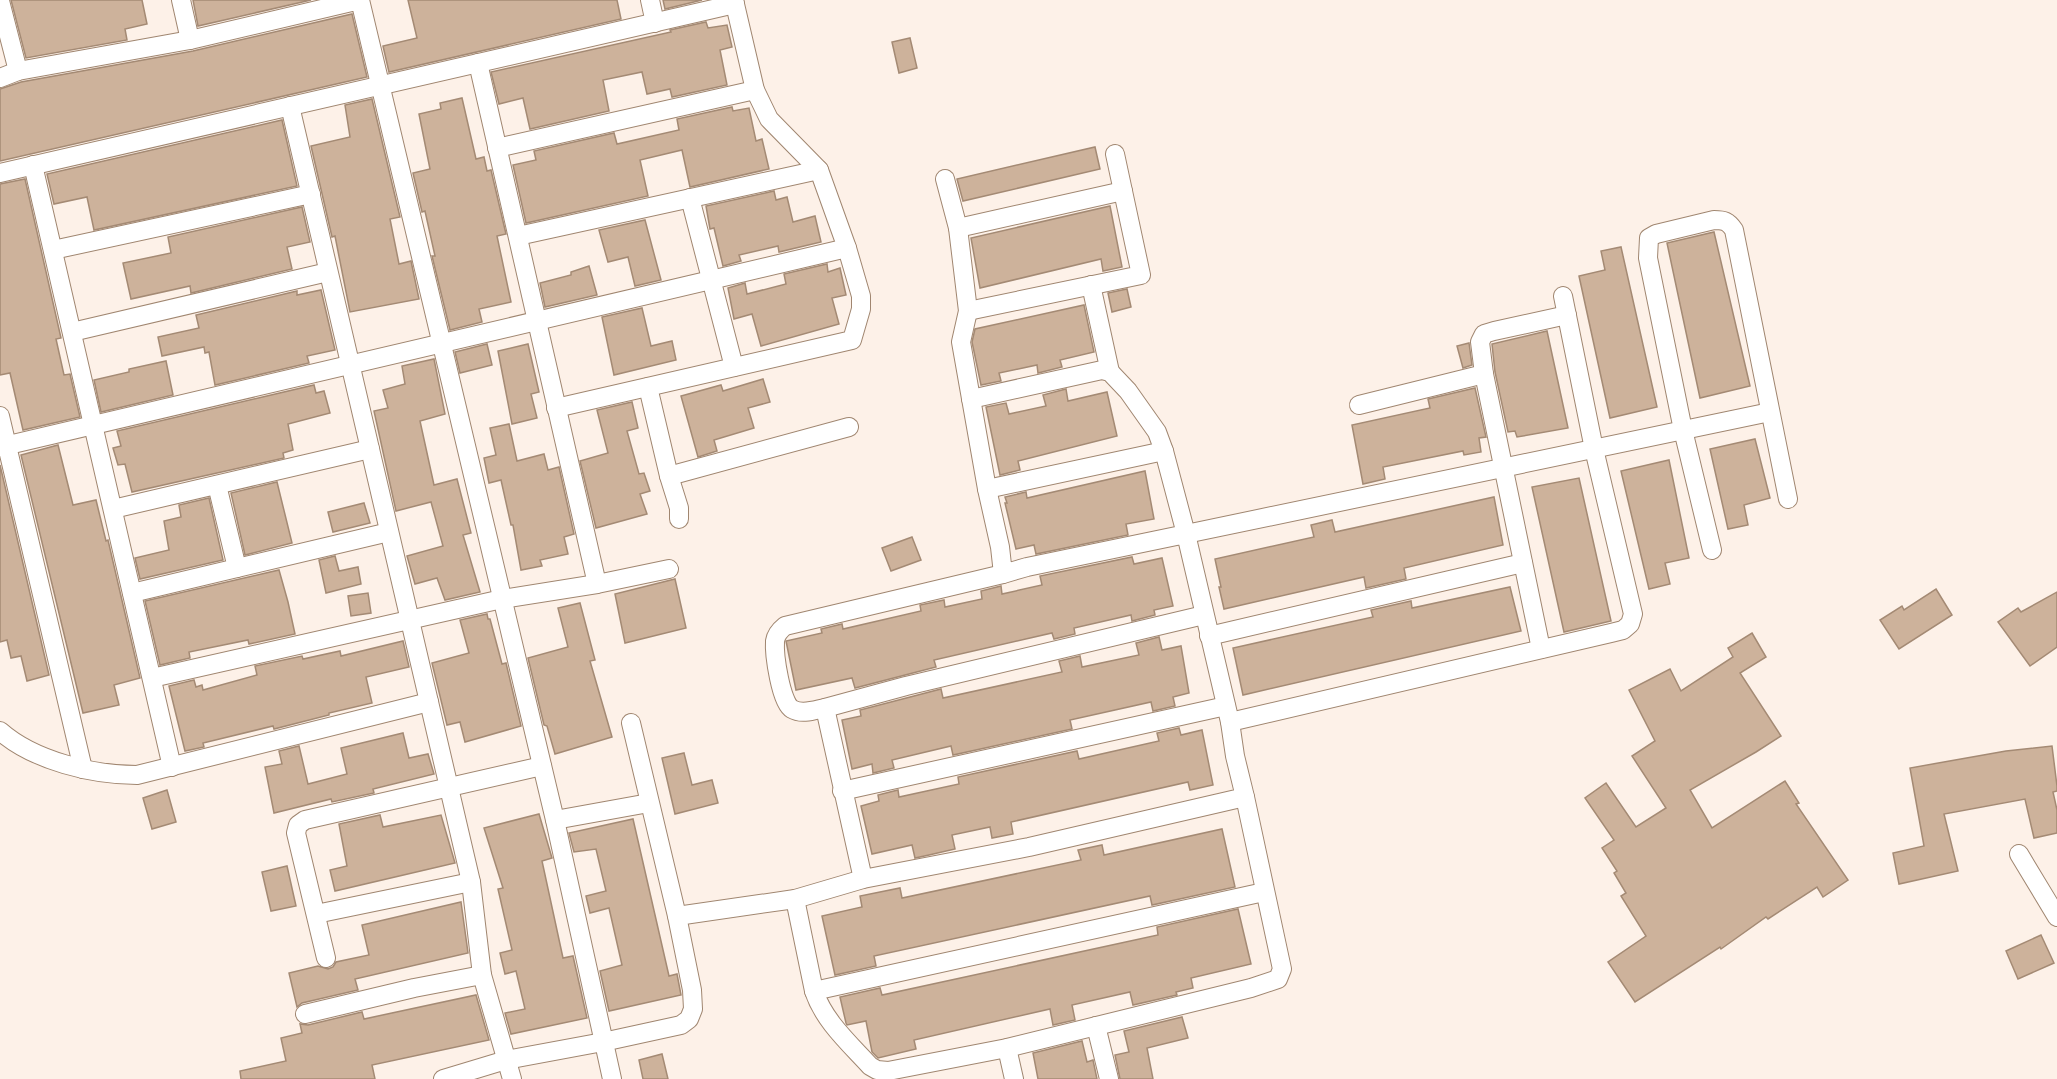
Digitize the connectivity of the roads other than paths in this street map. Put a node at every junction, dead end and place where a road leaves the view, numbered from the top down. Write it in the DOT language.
graph roads {
  1 [pos="181,0"];
  2 [pos="650,0"];
  3 [pos="0,1"];
  4 [pos="734,2"];
  5 [pos="655,23"];
  6 [pos="190,40"];
  7 [pos="478,63"];
  8 [pos="18,71"];
  9 [pos="0,78"];
  10 [pos="380,86"];
  11 [pos="755,90"];
  12 [pos="290,106"];
  13 [pos="497,148"];
  14 [pos="1115,154"];
  15 [pos="33,165"];
  16 [pos="819,170"];
  17 [pos="0,173"];
  18 [pos="945,179"];
  19 [pos="1123,191"];
  20 [pos="311,194"];
  21 [pos="690,198"];
  22 [pos="958,228"];
  23 [pos="518,236"];
  24 [pos="847,248"];
  25 [pos="53,250"];
  26 [pos="328,272"];
  27 [pos="712,280"];
  28 [pos="1091,285"];
  29 [pos="1563,296"];
  30 [pos="968,311"];
  31 [pos="1567,315"];
  32 [pos="537,321"];
  33 [pos="72,332"];
  34 [pos="441,344"];
  35 [pos="350,365"];
  36 [pos="734,367"];
  37 [pos="1110,372"];
  38 [pos="1484,374"];
  39 [pos="648,387"];
  40 [pos="972,399"];
  41 [pos="1359,405"];
  42 [pos="556,408"];
  43 [pos="1770,412"];
  44 [pos="0,416"];
  45 [pos="93,425"];
  46 [pos="849,427"];
  47 [pos="1683,430"];
  48 [pos="4,446"];
  49 [pos="1594,448"];
  50 [pos="370,449"];
  51 [pos="1164,451"];
  52 [pos="1503,468"];
  53 [pos="669,476"];
  54 [pos="218,485"];
  55 [pos="987,489"];
  56 [pos="1788,499"];
  57 [pos="113,509"];
  58 [pos="679,519"];
  59 [pos="389,532"];
  60 [pos="1186,534"];
  61 [pos="1712,550"];
  62 [pos="1523,563"];
  63 [pos="237,568"];
  64 [pos="669,569"];
  65 [pos="1003,574"];
  66 [pos="597,584"];
  67 [pos="132,593"];
  68 [pos="502,599"];
  69 [pos="1204,615"];
  70 [pos="410,619"];
  71 [pos="1209,636"];
  72 [pos="1541,649"];
  73 [pos="152,678"];
  74 [pos="429,702"];
  75 [pos="825,708"];
  76 [pos="1228,714"];
  77 [pos="630,723"];
  78 [pos="0,731"];
  79 [pos="172,766"];
  80 [pos="542,766"];
  81 [pos="82,769"];
  82 [pos="449,788"];
  83 [pos="842,791"];
  84 [pos="1245,797"];
  85 [pos="649,803"];
  86 [pos="555,820"];
  87 [pos="2019,854"];
  88 [pos="863,879"];
  89 [pos="471,882"];
  90 [pos="1264,892"];
  91 [pos="795,900"];
  92 [pos="316,914"];
  93 [pos="677,916"];
  94 [pos="2057,917"];
  95 [pos="326,958"];
  96 [pos="482,975"];
  97 [pos="814,991"];
  98 [pos="305,1014"];
  99 [pos="1096,1026"];
  100 [pos="603,1042"];
  101 [pos="1007,1048"];
  102 [pos="506,1060"];
  103 [pos="919,1072"];
  104 [pos="443,1079"];
  105 [pos="512,1079"];
  106 [pos="612,1079"];
  107 [pos="1014,1079"];
  108 [pos="1109,1079"];
  1 -- 6 [label="street"];
  2 -- 5 [label="street"];
  3 -- 8 [label="street"];
  4 -- 5 [label="street"];
  4 -- 11 [label="street"];
  5 -- 7 [label="street"];
  6 -- 8 [label="street"];
  6 -- 10 [label="street"];
  7 -- 10 [label="street"];
  7 -- 13 [label="street"];
  8 -- 9 [label="street"];
  10 -- 12 [label="street"];
  10 -- 34 [label="street"];
  11 -- 13 [label="street"];
  11 -- 16 [label="street"];
  12 -- 15 [label="street"];
  12 -- 20 [label="street"];
  13 -- 23 [label="street"];
  14 -- 19 [label="street"];
  15 -- 17 [label="street"];
  15 -- 25 [label="street"];
  16 -- 21 [label="street"];
  16 -- 24 [label="street"];
  18 -- 22 [label="street"];
  19 -- 22 [label="street"];
  19 -- 28 [label="street"];
  20 -- 25 [label="street"];
  20 -- 26 [label="street"];
  21 -- 23 [label="street"];
  21 -- 27 [label="street"];
  22 -- 30 [label="street"];
  23 -- 32 [label="street"];
  24 -- 27 [label="street"];
  24 -- 36 [label="street"];
  25 -- 33 [label="street"];
  26 -- 33 [label="street"];
  26 -- 35 [label="street"];
  27 -- 32 [label="street"];
  27 -- 36 [label="street"];
  28 -- 30 [label="street"];
  28 -- 37 [label="street"];
  29 -- 31 [label="street"];
  30 -- 40 [label="street"];
  31 -- 38 [label="street"];
  31 -- 49 [label="street"];
  32 -- 34 [label="street"];
  32 -- 42 [label="street"];
  33 -- 45 [label="street"];
  34 -- 35 [label="street"];
  34 -- 68 [label="street"];
  35 -- 45 [label="street"];
  35 -- 50 [label="street"];
  36 -- 39 [label="street"];
  37 -- 40 [label="street"];
  37 -- 51 [label="street"];
  38 -- 41 [label="street"];
  38 -- 52 [label="street"];
  39 -- 42 [label="street"];
  39 -- 53 [label="street"];
  40 -- 55 [label="street"];
  42 -- 66 [label="street"];
  43 -- 47 [label="street"];
  43 -- 47 [label="street"];
  43 -- 56 [label="street"];
  44 -- 48 [label="street"];
  45 -- 48 [label="street"];
  45 -- 57 [label="street"];
  46 -- 53 [label="street"];
  47 -- 49 [label="street"];
  47 -- 61 [label="street"];
  48 -- 81 [label="street"];
  49 -- 52 [label="street"];
  49 -- 72 [label="street"];
  50 -- 54 [label="street"];
  50 -- 59 [label="street"];
  51 -- 55 [label="street"];
  51 -- 60 [label="street"];
  52 -- 60 [label="street"];
  52 -- 62 [label="street"];
  53 -- 58 [label="street"];
  54 -- 57 [label="street"];
  54 -- 63 [label="street"];
  55 -- 65 [label="street"];
  57 -- 67 [label="street"];
  59 -- 63 [label="street"];
  59 -- 70 [label="street"];
  60 -- 65 [label="street"];
  60 -- 69 [label="street"];
  62 -- 71 [label="street"];
  62 -- 72 [label="street"];
  63 -- 67 [label="street"];
  64 -- 66 [label="street"];
  65 -- 75 [label="street"];
  66 -- 68 [label="street"];
  67 -- 73 [label="street"];
  68 -- 70 [label="street"];
  68 -- 80 [label="street"];
  69 -- 71 [label="street"];
  69 -- 75 [label="street"];
  70 -- 73 [label="street"];
  70 -- 74 [label="street"];
  71 -- 76 [label="street"];
  72 -- 76 [label="street"];
  73 -- 79 [label="street"];
  74 -- 79 [label="street"];
  74 -- 82 [label="street"];
  75 -- 83 [label="street"];
  76 -- 83 [label="street"];
  76 -- 84 [label="street"];
  77 -- 85 [label="street"];
  78 -- 81 [label="street"];
  79 -- 81 [label="street"];
  80 -- 82 [label="street"];
  80 -- 86 [label="street"];
  82 -- 89 [label="street"];
  82 -- 92 [label="street"];
  83 -- 88 [label="street"];
  84 -- 88 [label="street"];
  84 -- 90 [label="street"];
  85 -- 86 [label="street"];
  85 -- 93 [label="street"];
  86 -- 100 [label="street"];
  87 -- 94 [label="street"];
  88 -- 91 [label="street"];
  89 -- 92 [label="street"];
  89 -- 96 [label="street"];
  90 -- 97 [label="street"];
  90 -- 99 [label="street"];
  91 -- 93 [label="street"];
  91 -- 97 [label="street"];
  92 -- 95 [label="street"];
  93 -- 100 [label="street"];
  96 -- 98 [label="street"];
  96 -- 102 [label="street"];
  97 -- 103 [label="street"];
  99 -- 101 [label="street"];
  99 -- 108 [label="street"];
  100 -- 102 [label="street"];
  100 -- 106 [label="street"];
  101 -- 103 [label="street"];
  101 -- 107 [label="street"];
  102 -- 104 [label="street"];
  102 -- 105 [label="street"];
}
